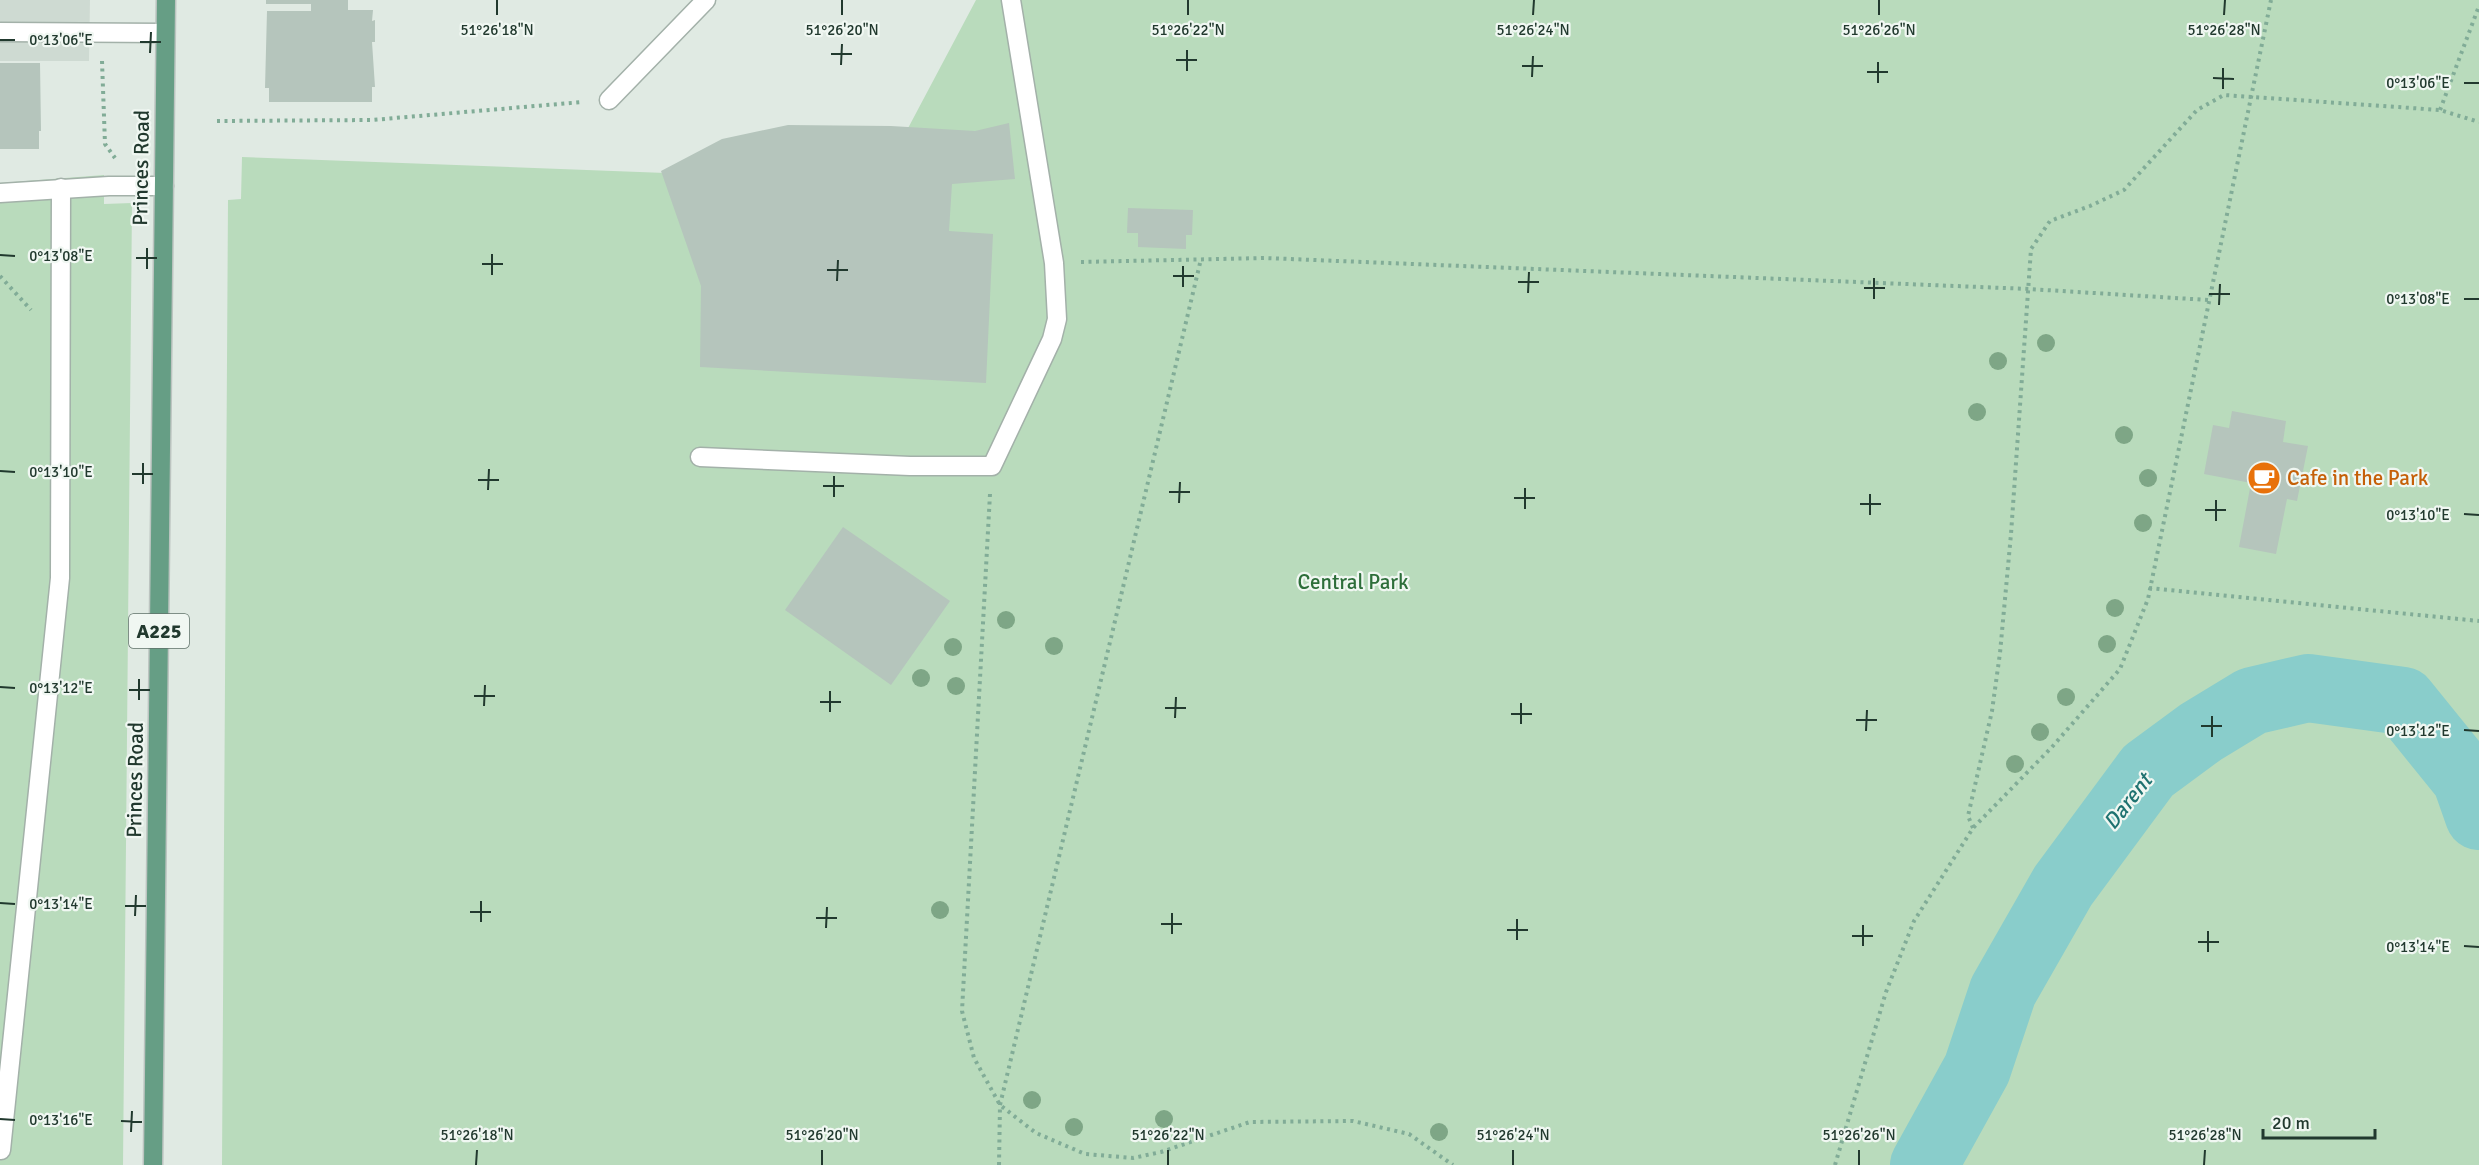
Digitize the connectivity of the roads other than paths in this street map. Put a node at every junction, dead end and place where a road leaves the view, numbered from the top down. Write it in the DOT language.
graph roads {
  1 [pos="166,0"];
  2 [pos="706,0"];
  3 [pos="1011,0"];
  4 [pos="0,32"];
  5 [pos="165,33"];
  6 [pos="609,100"];
  7 [pos="164,186"];
  8 [pos="61,188"];
  9 [pos="0,193"];
  10 [pos="700,457"];
  11 [pos="1,1150"];
  12 [pos="153,1165"];
  1 -- 5 [label="main road, Princes Road / A225"];
  2 -- 6 [label="street"];
  3 -- 10 [label="street"];
  4 -- 5 [label="street"];
  5 -- 7 [label="main road, Princes Road / A225"];
  7 -- 8 [label="street"];
  7 -- 12 [label="main road, Princes Road / A225"];
  8 -- 9 [label="street"];
  8 -- 11 [label="street"];
}
